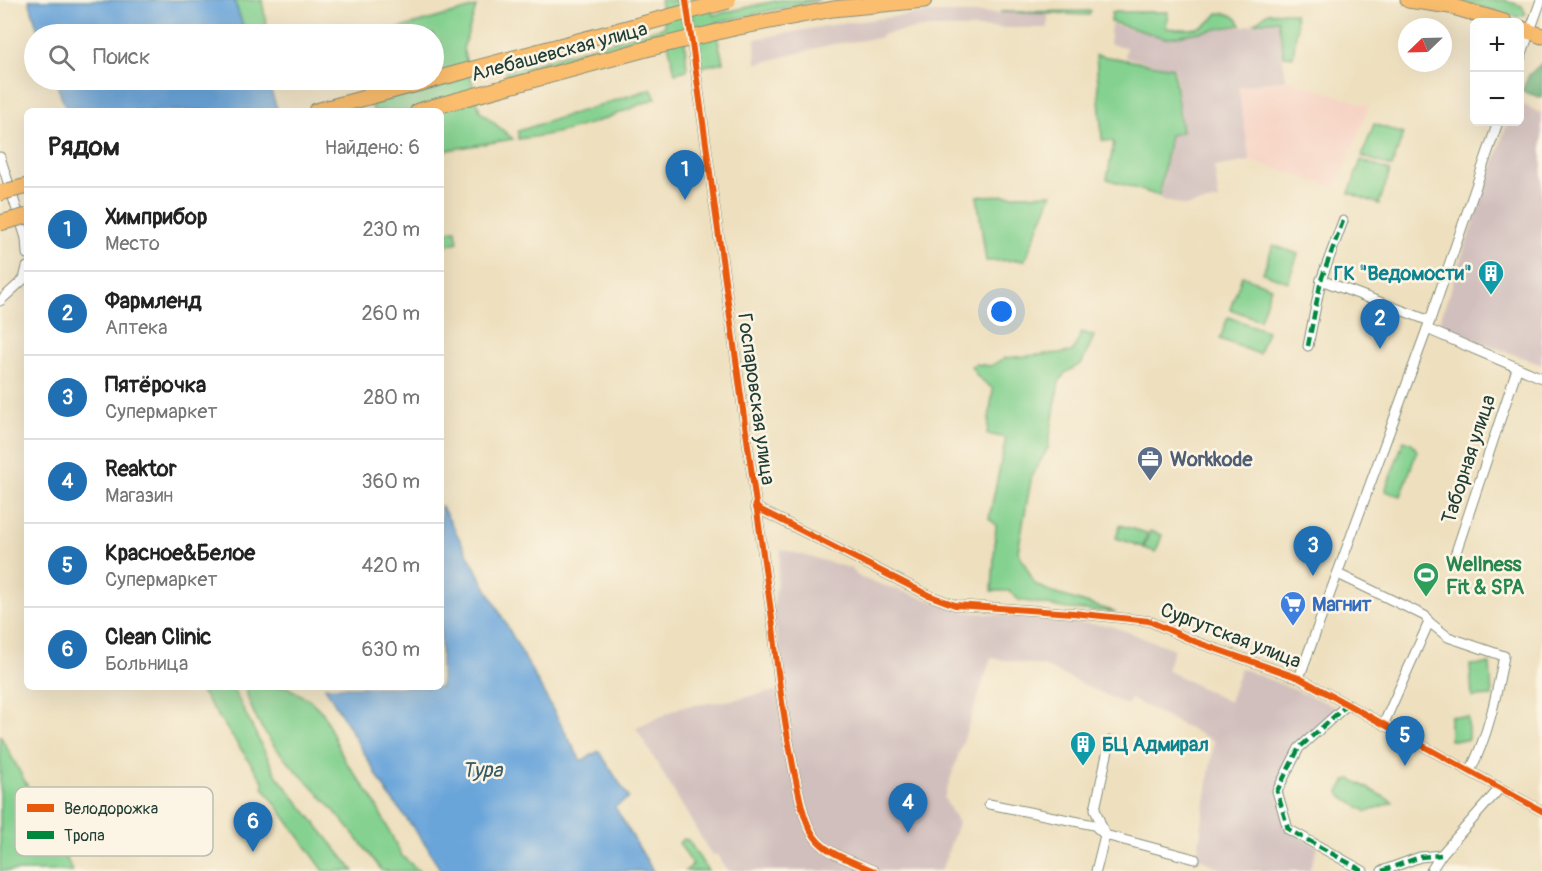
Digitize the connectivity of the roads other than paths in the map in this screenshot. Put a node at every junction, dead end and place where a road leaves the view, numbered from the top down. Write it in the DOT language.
graph roads {
  1 [pos="686,0"];
  2 [pos="730,0"];
  3 [pos="924,0"];
  4 [pos="1408,0"];
  5 [pos="1541,0"];
  6 [pos="1490,18"];
  7 [pos="1530,32"];
  8 [pos="1524,48"];
  9 [pos="444,78"];
  10 [pos="397,90"];
  11 [pos="328,108"];
  12 [pos="429,108"];
  13 [pos="1497,126"];
  14 [pos="0,157"];
  15 [pos="24,187"];
  16 [pos="0,193"];
  17 [pos="24,217"];
  18 [pos="1342,220"];
  19 [pos="0,223"];
  20 [pos="24,231"];
  21 [pos="24,279"];
  22 [pos="1320,280"];
  23 [pos="0,301"];
  24 [pos="1428,325"];
  25 [pos="1308,346"];
  26 [pos="1517,369"];
  27 [pos="1542,378"];
  28 [pos="755,507"];
  29 [pos="1453,561"];
  30 [pos="1338,574"];
  31 [pos="1429,622"];
  32 [pos="1299,678"];
  33 [pos="1348,704"];
  34 [pos="1384,723"];
  35 [pos="1110,741"];
  36 [pos="1470,771"];
  37 [pos="1500,788"];
  38 [pos="989,804"];
  39 [pos="1542,811"];
  40 [pos="1105,835"];
  41 [pos="1441,855"];
  42 [pos="1196,859"];
  43 [pos="874,871"];
  44 [pos="1096,871"];
  45 [pos="1363,871"];
  46 [pos="1382,871"];
  47 [pos="1431,871"];
  1 -- 28 [label="street, Госпаровская улица"];
  2 -- 9 [label="main road, Алебашевская улица, bridge"];
  3 -- 12 [label="main road, Алебашевская улица, bridge"];
  4 -- 6 [label="main road"];
  5 -- 7 [label="street"];
  7 -- 8 [label="street"];
  10 -- 11 [label="main road, Алебашевская улица, bridge"];
  13 -- 24 [label="street"];
  14 -- 20 [label="street"];
  15 -- 16 [label="main road, bridge"];
  17 -- 19 [label="main road, bridge"];
  18 -- 22 [label="street"];
  21 -- 23 [label="street"];
  22 -- 24 [label="street"];
  22 -- 25 [label="street"];
  24 -- 26 [label="street"];
  24 -- 30 [label="street"];
  26 -- 27 [label="street"];
  26 -- 29 [label="street, Таборная улица"];
  28 -- 32 [label="street, Сургутская улица"];
  28 -- 43 [label="street, Госпаровская улица"];
  30 -- 31 [label="street"];
  30 -- 32 [label="street"];
  31 -- 34 [label="street"];
  31 -- 36 [label="street"];
  32 -- 33 [label="street, Сургутская улица"];
  33 -- 34 [label="street, Сургутская улица"];
  33 -- 45 [label="street"];
  34 -- 36 [label="street, Сургутская улица"];
  35 -- 40 [label="street"];
  36 -- 37 [label="street, Сургутская улица"];
  37 -- 39 [label="street, Сургутская улица"];
  37 -- 41 [label="street"];
  38 -- 40 [label="street"];
  40 -- 42 [label="street"];
  40 -- 44 [label="street"];
  41 -- 46 [label="street"];
  41 -- 47 [label="street"];
}
